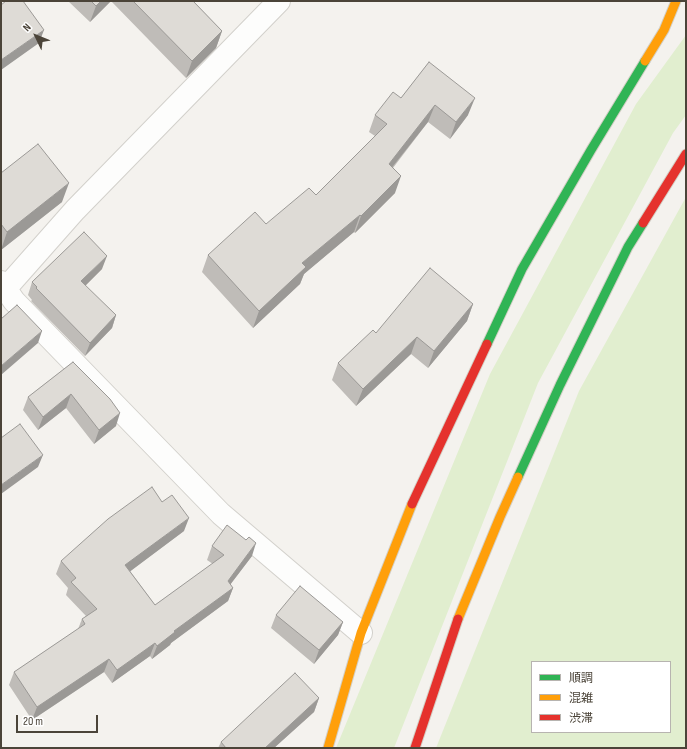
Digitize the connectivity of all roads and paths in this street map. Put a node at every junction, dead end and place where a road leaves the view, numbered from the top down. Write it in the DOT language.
graph roads {
  1 [pos="279,1"];
  2 [pos="676,1"];
  3 [pos="686,2"];
  4 [pos="664,30"];
  5 [pos="686,154"];
  6 [pos="5,296"];
  7 [pos="361,633"];
  8 [pos="328,748"];
  9 [pos="415,748"];
  1 -- 6 [label="street"];
  2 -- 4 [label="street"];
  3 -- 4 [label="street"];
  4 -- 7 [label="street"];
  5 -- 9 [label="street"];
  6 -- 7 [label="street"];
  7 -- 8 [label="street"];
}
